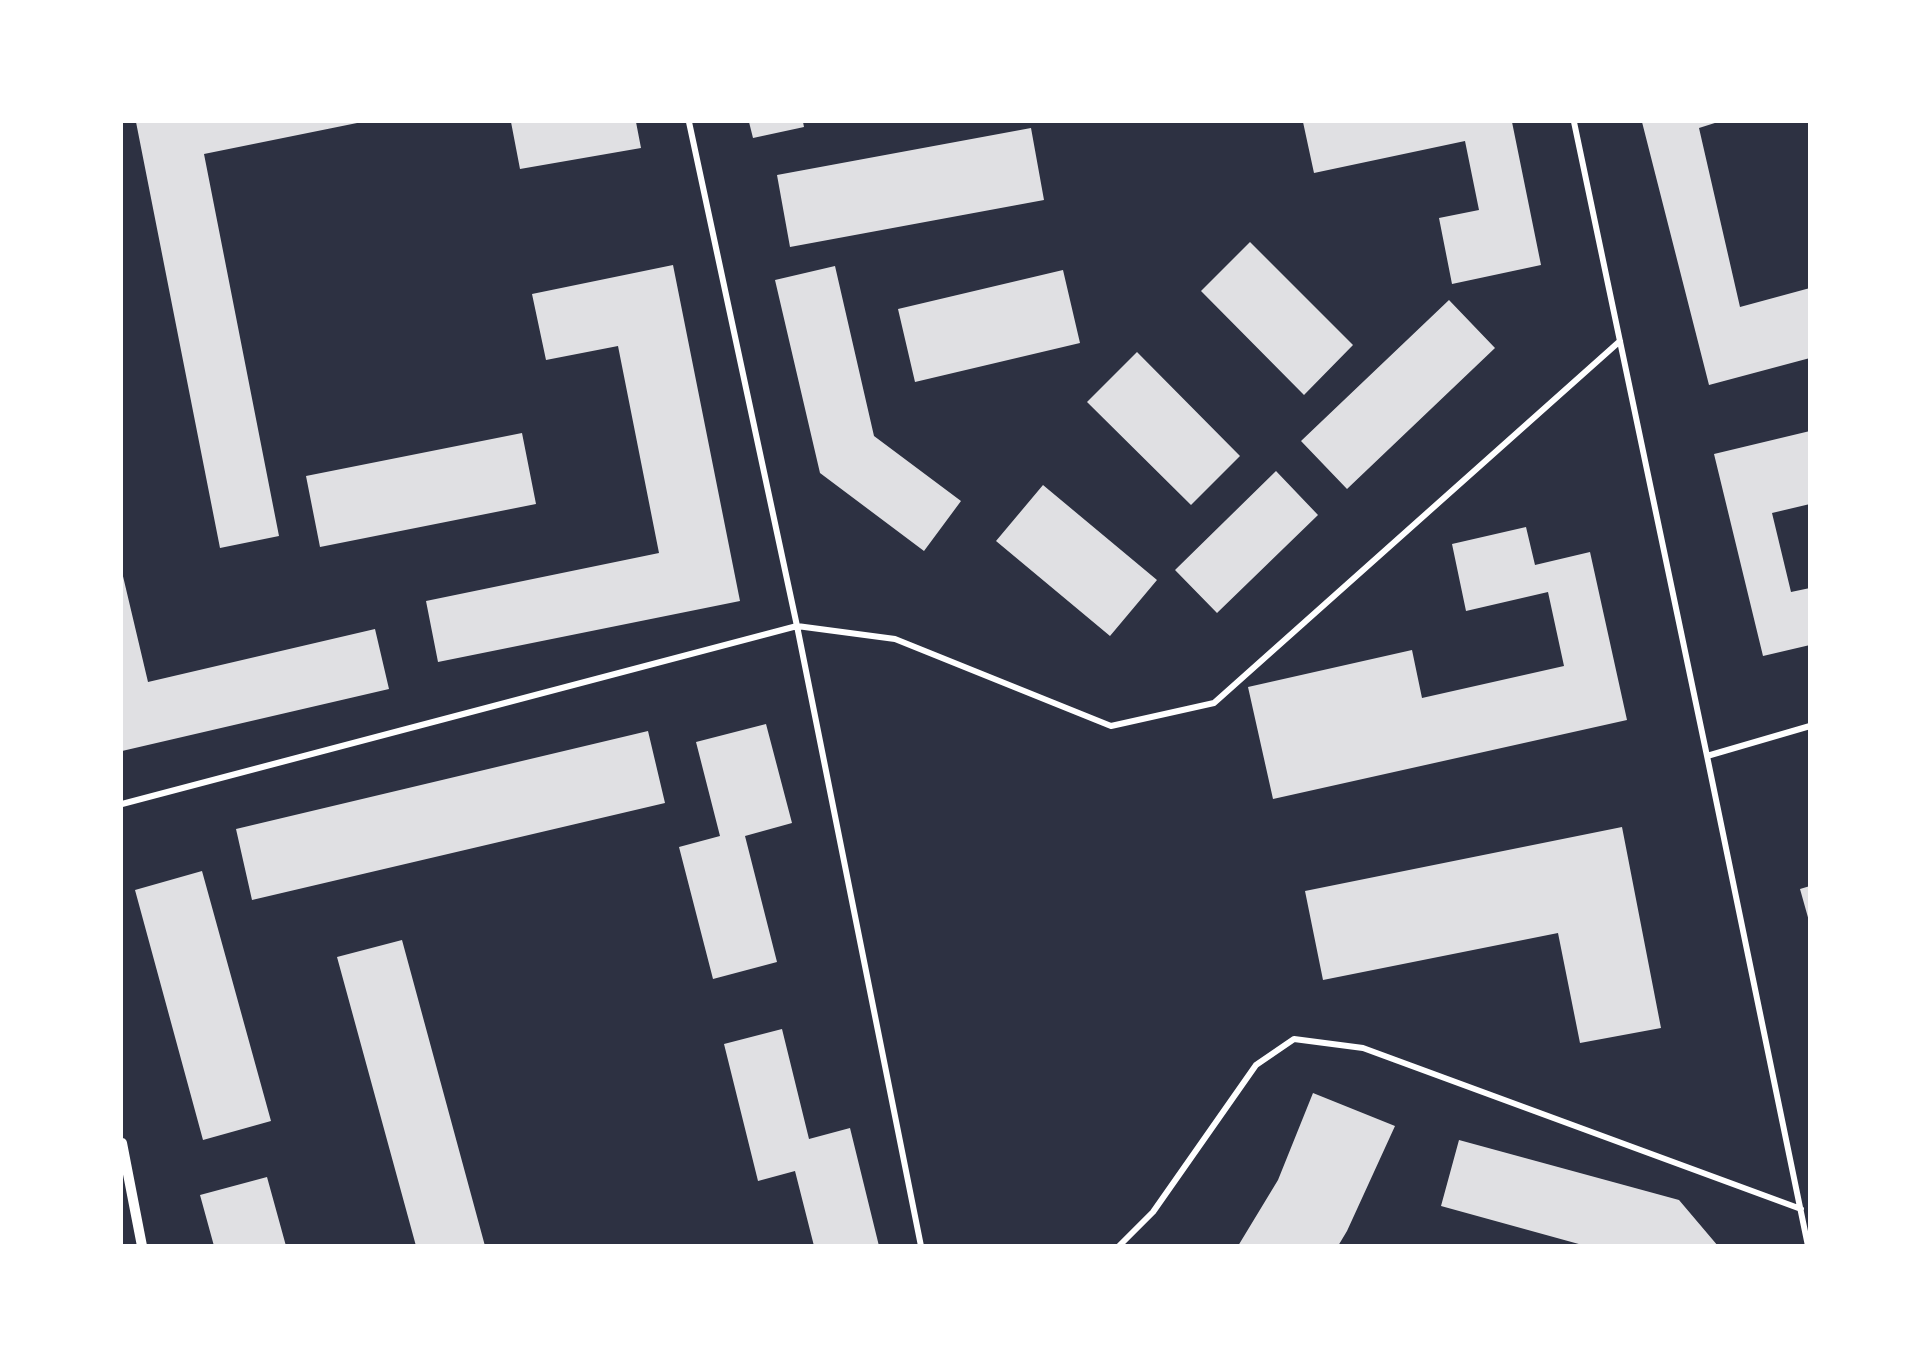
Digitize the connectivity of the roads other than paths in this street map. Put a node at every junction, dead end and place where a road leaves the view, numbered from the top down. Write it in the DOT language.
graph roads {
  1 [pos="689,122"];
  2 [pos="1574,122"];
  3 [pos="1620,341"];
  4 [pos="797,626"];
  5 [pos="1809,726"];
  6 [pos="1707,756"];
  7 [pos="122,804"];
  8 [pos="122,1143"];
  9 [pos="126,1184"];
  10 [pos="1800,1209"];
  11 [pos="142,1245"];
  12 [pos="921,1245"];
  13 [pos="1119,1245"];
  14 [pos="1808,1245"];
  1 -- 4 [label="street"];
  2 -- 3 [label="street"];
  3 -- 4 [label="street"];
  3 -- 6 [label="street"];
  4 -- 7 [label="street"];
  4 -- 12 [label="street"];
  5 -- 6 [label="street"];
  6 -- 10 [label="street"];
  8 -- 9 [label="street"];
  9 -- 11 [label="street"];
  10 -- 13 [label="street"];
  10 -- 14 [label="street"];
}
